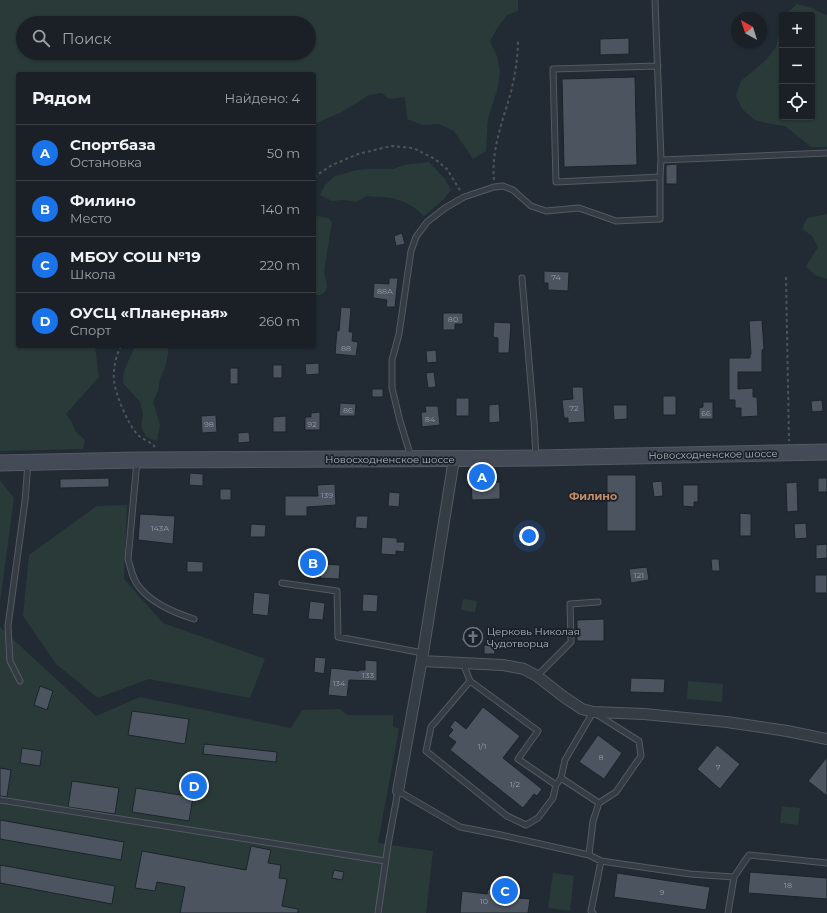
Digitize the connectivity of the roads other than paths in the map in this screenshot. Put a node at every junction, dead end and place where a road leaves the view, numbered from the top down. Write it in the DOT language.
graph roads {
  1 [pos="655,0"];
  2 [pos="658,66"];
  3 [pos="827,153"];
  4 [pos="661,160"];
  5 [pos="660,177"];
  6 [pos="522,278"];
  7 [pos="827,452"];
  8 [pos="536,458"];
  9 [pos="412,459"];
  10 [pos="454,459"];
  11 [pos="137,460"];
  12 [pos="28,462"];
  13 [pos="0,463"];
  14 [pos="282,583"];
  15 [pos="598,602"];
  16 [pos="194,619"];
  17 [pos="422,657"];
  18 [pos="463,663"];
  19 [pos="537,676"];
  20 [pos="20,681"];
  21 [pos="470,681"];
  22 [pos="593,712"];
  23 [pos="827,740"];
  24 [pos="561,778"];
  25 [pos="556,786"];
  26 [pos="398,790"];
  27 [pos="0,800"];
  28 [pos="599,803"];
  29 [pos="589,855"];
  30 [pos="385,861"];
  31 [pos="601,861"];
  32 [pos="827,863"];
  33 [pos="734,877"];
  34 [pos="378,913"];
  35 [pos="593,913"];
  36 [pos="728,913"];
  1 -- 2 [label="lane"];
  2 -- 4 [label="lane"];
  2 -- 5 [label="lane"];
  3 -- 4 [label="lane"];
  4 -- 5 [label="lane"];
  5 -- 9 [label="lane"];
  6 -- 8 [label="lane"];
  7 -- 8 [label="main road, Новосходненское шоссе"];
  8 -- 10 [label="main road, Новосходненское шоссе"];
  9 -- 10 [label="main road, Новосходненское шоссе"];
  9 -- 11 [label="main road, Новосходненское шоссе"];
  10 -- 17 [label="street"];
  11 -- 12 [label="main road, Новосходненское шоссе"];
  11 -- 16 [label="lane"];
  12 -- 13 [label="main road, Новосходненское шоссе"];
  12 -- 20 [label="lane"];
  14 -- 17 [label="lane"];
  15 -- 19 [label="lane"];
  17 -- 18 [label="street"];
  17 -- 26 [label="street"];
  18 -- 19 [label="street"];
  18 -- 21 [label="lane"];
  19 -- 22 [label="street"];
  21 -- 25 [label="lane"];
  21 -- 25 [label="lane"];
  22 -- 23 [label="street"];
  22 -- 24 [label="lane"];
  22 -- 28 [label="lane"];
  24 -- 25 [label="lane"];
  24 -- 28 [label="lane"];
  26 -- 29 [label="lane"];
  26 -- 30 [label="lane"];
  27 -- 30 [label="lane"];
  28 -- 29 [label="lane"];
  29 -- 31 [label="lane"];
  30 -- 34 [label="lane"];
  31 -- 33 [label="lane"];
  31 -- 35 [label="lane"];
  32 -- 33 [label="lane"];
  33 -- 36 [label="lane"];
}
